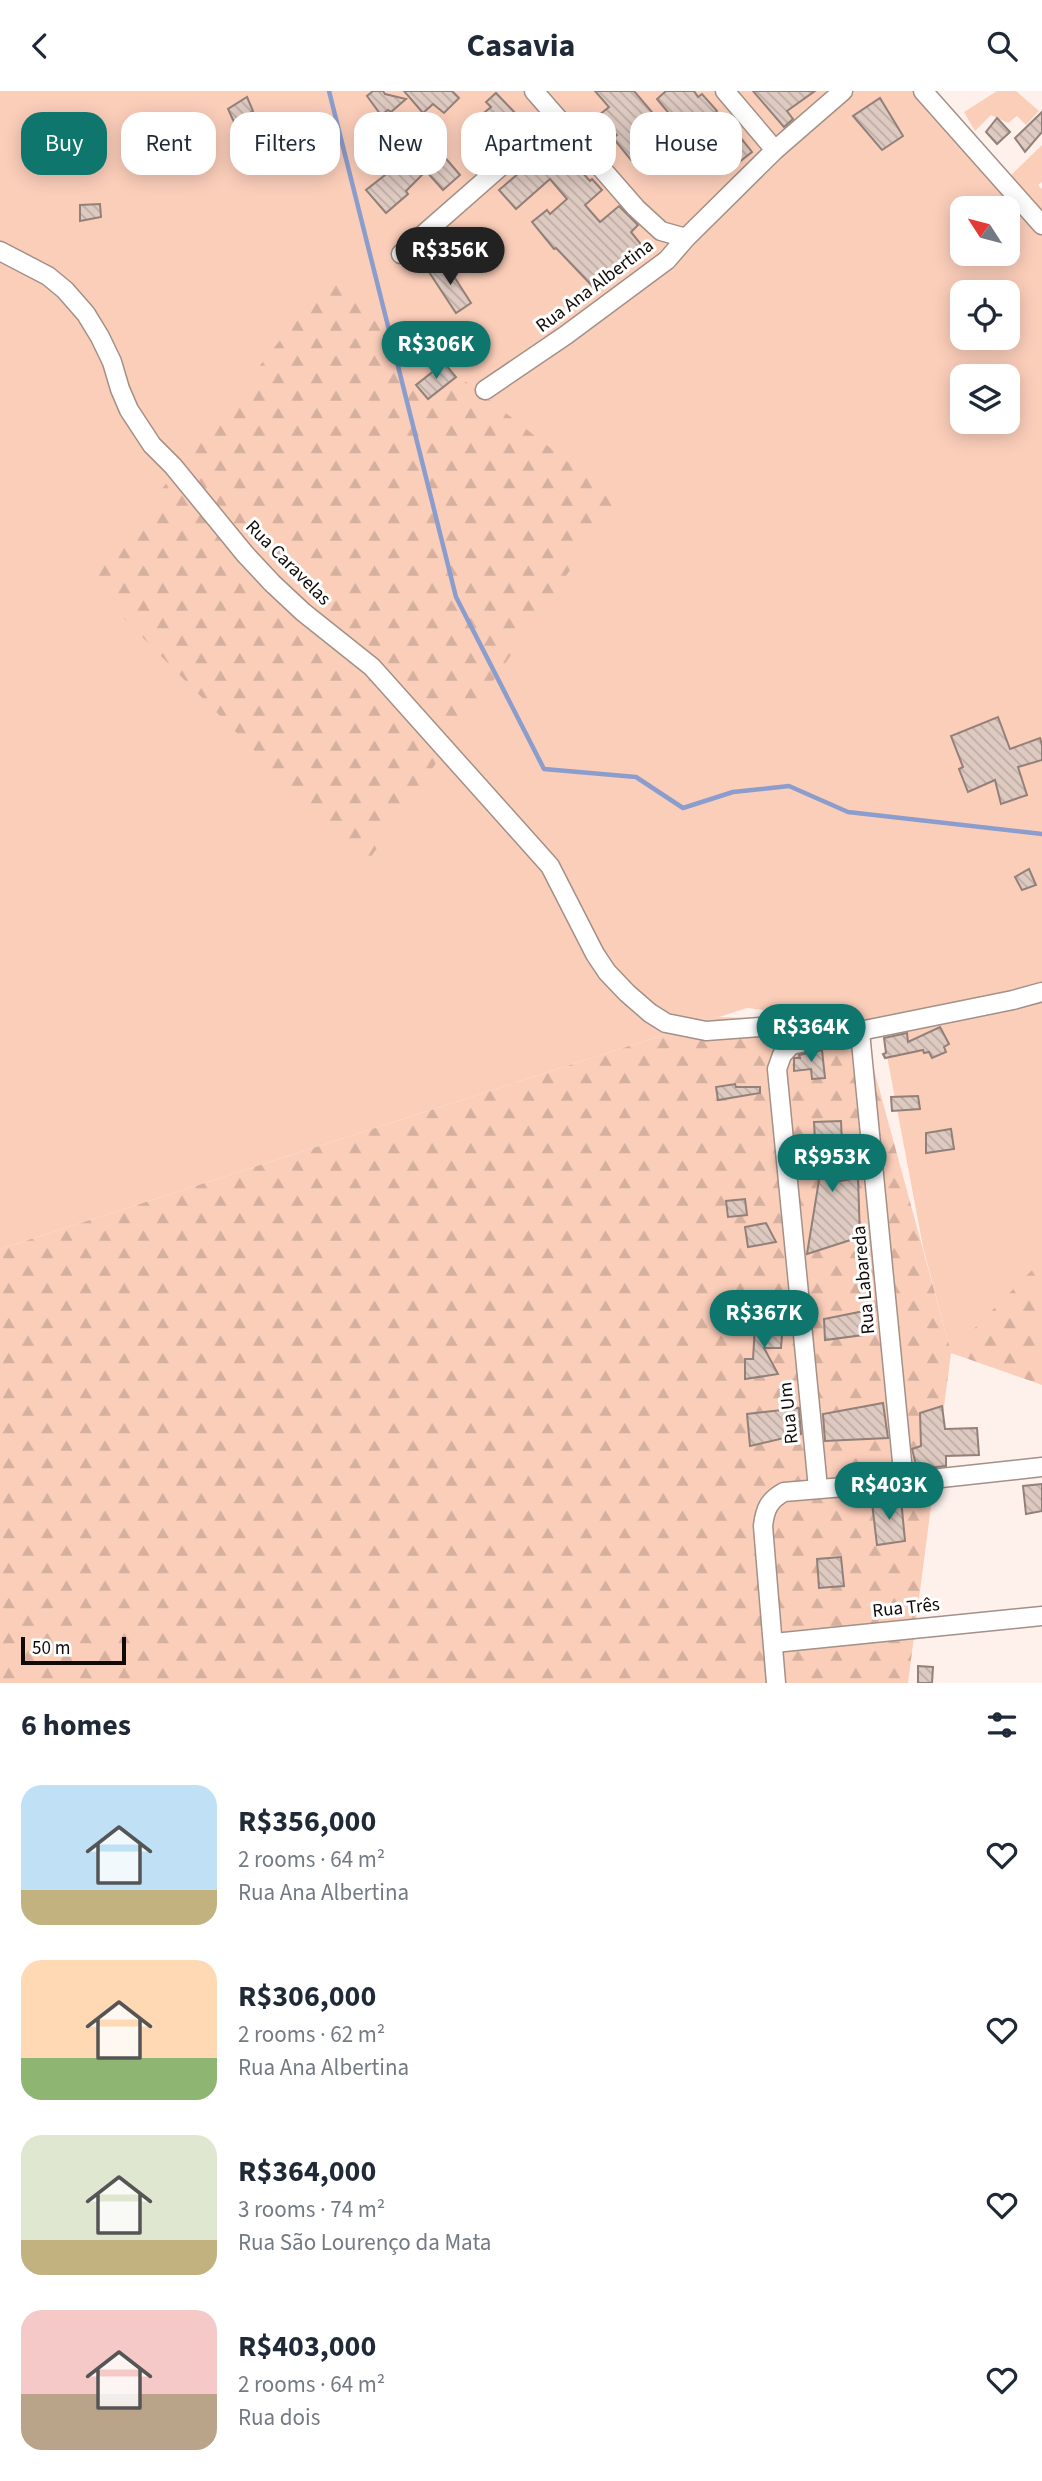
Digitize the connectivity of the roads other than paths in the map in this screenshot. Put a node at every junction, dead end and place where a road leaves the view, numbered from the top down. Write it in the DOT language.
graph roads {
  1 [pos="534,91"];
  2 [pos="724,91"];
  3 [pos="843,91"];
  4 [pos="923,91"];
  5 [pos="551,112"];
  6 [pos="775,150"];
  7 [pos="491,175"];
  8 [pos="607,175"];
  9 [pos="1042,225"];
  10 [pos="686,238"];
  11 [pos="0,251"];
  12 [pos="401,254"];
  13 [pos="485,390"];
  14 [pos="1042,992"];
  15 [pos="860,1032"];
  16 [pos="791,1045"];
  17 [pos="1042,1467"];
  18 [pos="904,1482"];
  19 [pos="818,1488"];
  20 [pos="1042,1616"];
  21 [pos="774,1643"];
  22 [pos="776,1683"];
  1 -- 5 [label="street"];
  2 -- 6 [label="street"];
  3 -- 6 [label="street, Rua Ana Albertina"];
  4 -- 9 [label="street"];
  6 -- 10 [label="street, Rua Ana Albertina"];
  7 -- 12 [label="street"];
  8 -- 10 [label="street"];
  10 -- 13 [label="street, Rua Ana Albertina"];
  11 -- 16 [label="street, Rua Caravelas"];
  14 -- 15 [label="street"];
  15 -- 16 [label="street"];
  15 -- 18 [label="street, Rua Labareda"];
  16 -- 19 [label="street, Rua Um"];
  17 -- 18 [label="street"];
  18 -- 19 [label="street"];
  19 -- 21 [label="street"];
  20 -- 21 [label="street, Rua Três"];
  21 -- 22 [label="street"];
}
